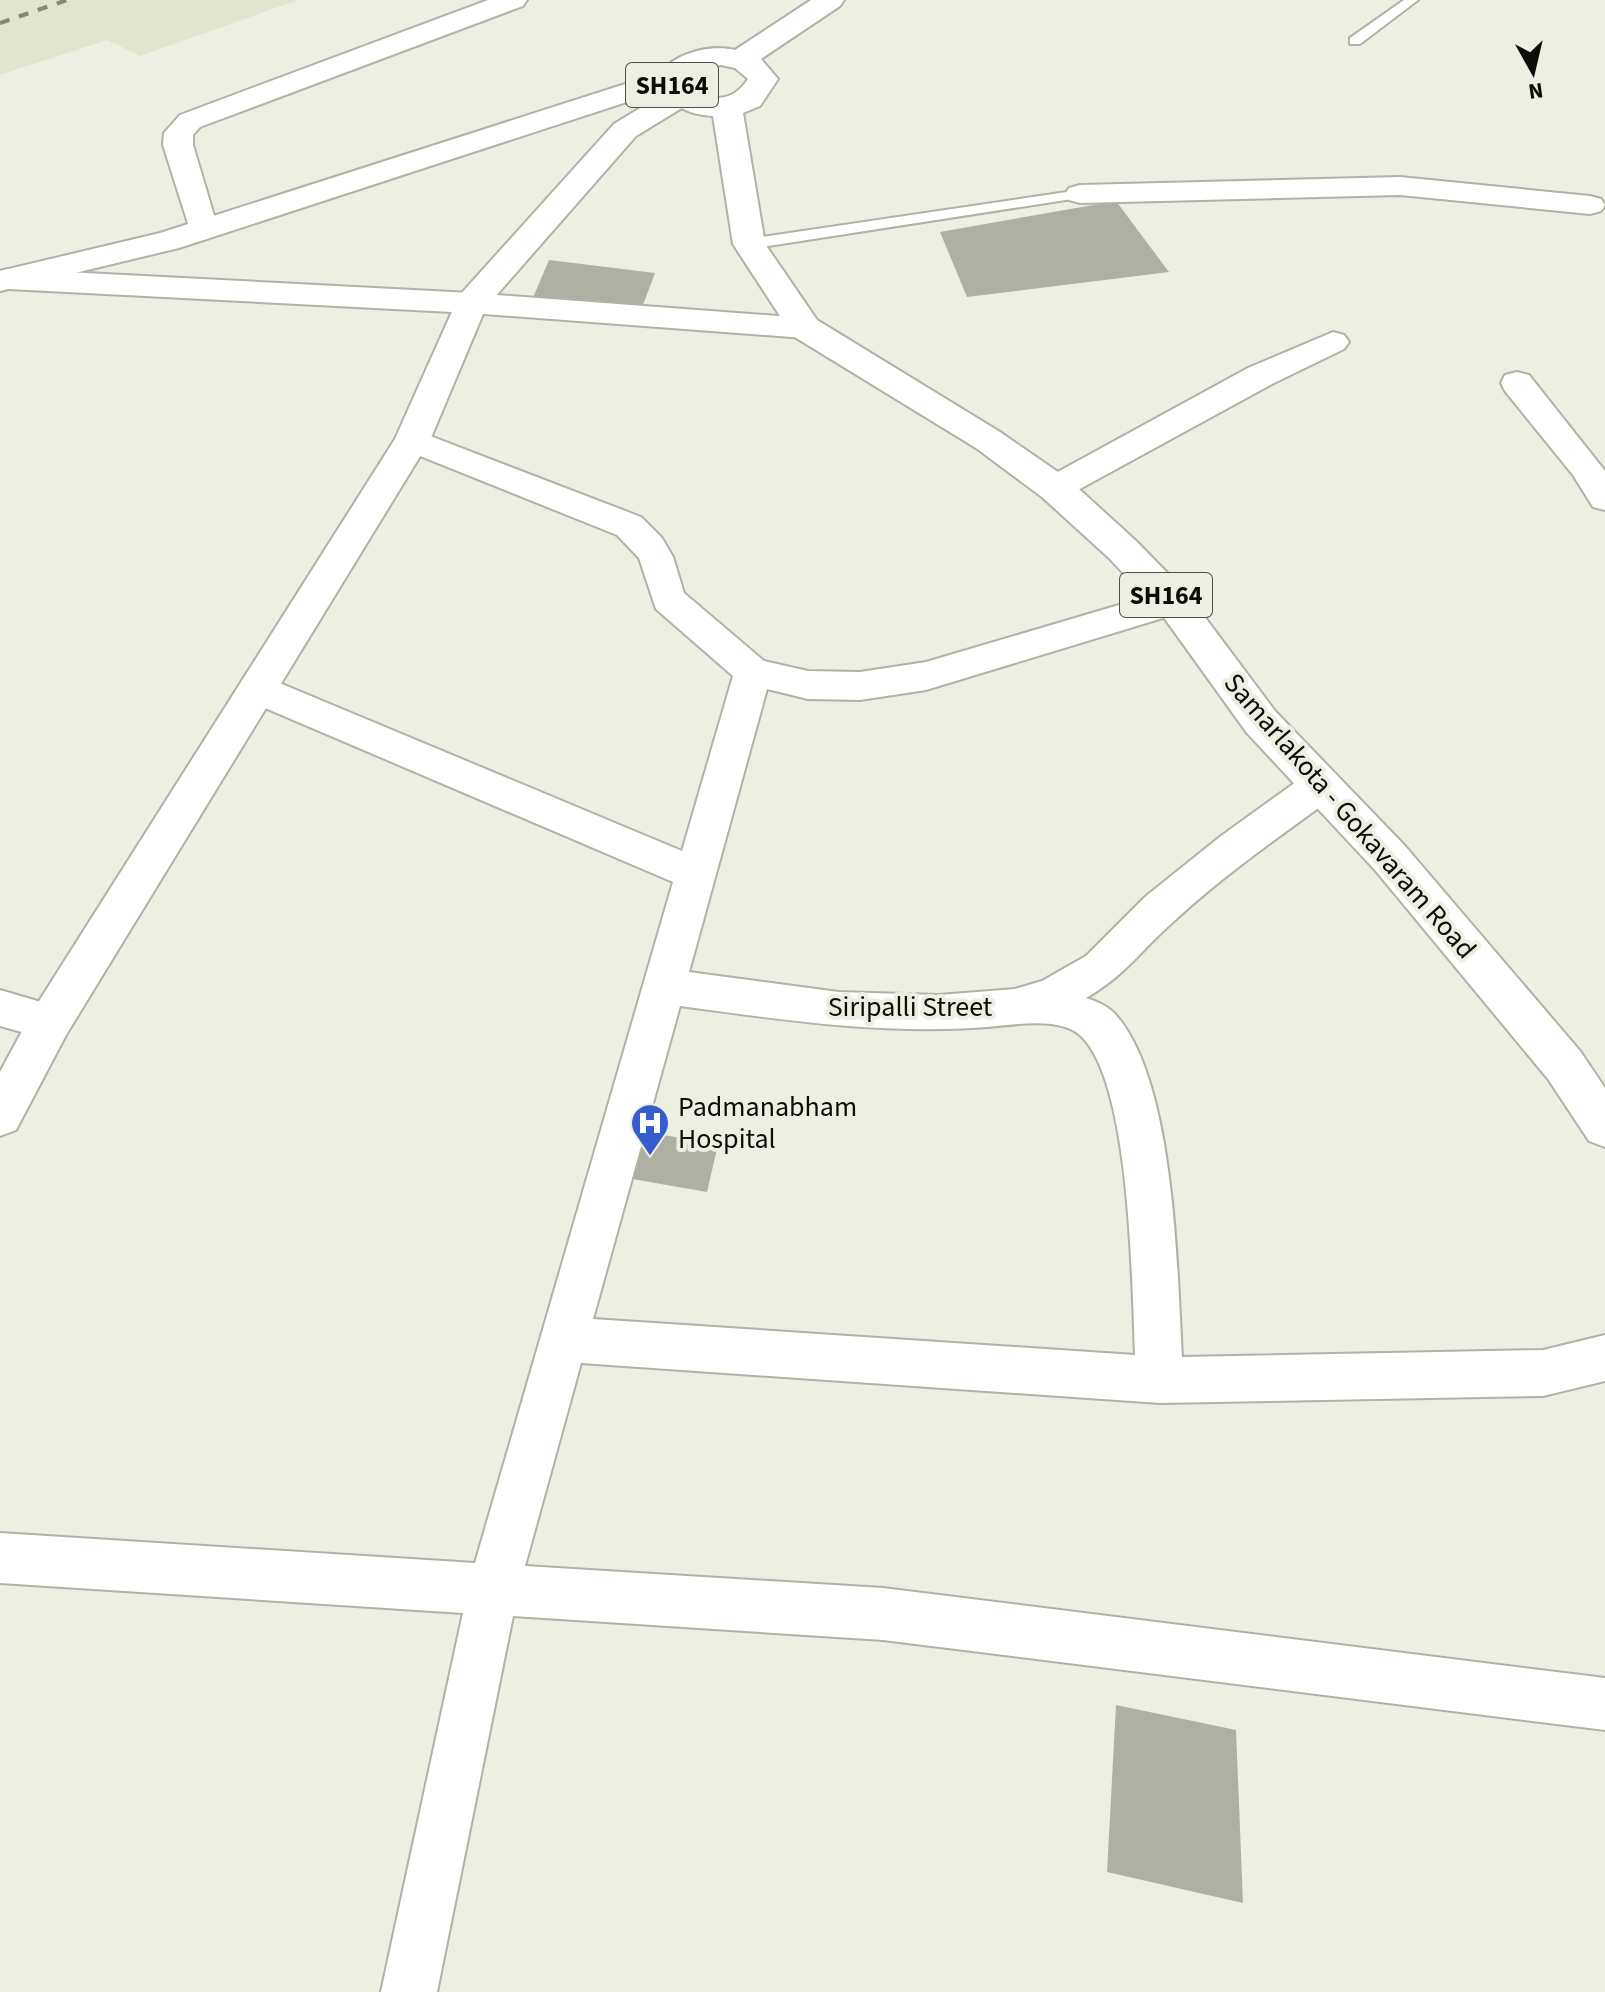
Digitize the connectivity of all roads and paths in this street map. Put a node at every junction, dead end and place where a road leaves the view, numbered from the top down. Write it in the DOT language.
graph roads {
  1 [pos="513,0"];
  2 [pos="830,0"];
  3 [pos="1412,0"];
  4 [pos="1355,41"];
  5 [pos="741,59"];
  6 [pos="676,87"];
  7 [pos="727,107"];
  8 [pos="1080,194"];
  9 [pos="1590,205"];
  10 [pos="203,229"];
  11 [pos="749,244"];
  12 [pos="4,280"];
  13 [pos="471,303"];
  14 [pos="805,328"];
  15 [pos="1333,342"];
  16 [pos="1517,383"];
  17 [pos="412,440"];
  18 [pos="1055,488"];
  19 [pos="1605,498"];
  20 [pos="1173,602"];
  21 [pos="753,672"];
  22 [pos="257,689"];
  23 [pos="1321,785"];
  24 [pos="696,874"];
  25 [pos="664,986"];
  26 [pos="1015,1007"];
  27 [pos="0,1008"];
  28 [pos="50,1022"];
  29 [pos="0,1116"];
  30 [pos="1605,1127"];
  31 [pos="564,1339"];
  32 [pos="1605,1358"];
  33 [pos="1160,1380"];
  34 [pos="0,1558"];
  35 [pos="493,1590"];
  36 [pos="1605,1704"];
  37 [pos="409,1992"];
  1 -- 10 [label="street"];
  2 -- 5 [label="main road, SH164"];
  3 -- 4 [label="lane"];
  5 -- 6 [label="main road, SH164"];
  5 -- 7 [label="main road, SH164"];
  6 -- 7 [label="main road, SH164"];
  6 -- 10 [label="main road"];
  6 -- 13 [label="main road"];
  7 -- 11 [label="main road, Samarlakota - Gokavaram Road / SH164"];
  8 -- 9 [label="street"];
  8 -- 11 [label="lane"];
  10 -- 12 [label="main road"];
  11 -- 14 [label="main road, Samarlakota - Gokavaram Road / SH164"];
  12 -- 13 [label="street"];
  13 -- 14 [label="street"];
  13 -- 17 [label="main road"];
  14 -- 18 [label="main road, Samarlakota - Gokavaram Road / SH164"];
  15 -- 18 [label="street"];
  16 -- 19 [label="street"];
  17 -- 21 [label="street"];
  17 -- 22 [label="main road"];
  18 -- 20 [label="main road, Samarlakota - Gokavaram Road / SH164"];
  20 -- 21 [label="street"];
  20 -- 23 [label="main road, Samarlakota - Gokavaram Road / SH164"];
  21 -- 24 [label="street"];
  22 -- 24 [label="street"];
  22 -- 28 [label="main road"];
  23 -- 26 [label="street, Siripalli Street"];
  23 -- 30 [label="main road, Samarlakota - Gokavaram Road / SH164"];
  24 -- 25 [label="street"];
  25 -- 26 [label="street, Siripalli Street"];
  25 -- 31 [label="street"];
  26 -- 33 [label="street"];
  27 -- 28 [label="street"];
  28 -- 29 [label="main road"];
  31 -- 33 [label="street"];
  31 -- 35 [label="street"];
  32 -- 33 [label="street"];
  34 -- 35 [label="street"];
  35 -- 36 [label="street"];
  35 -- 37 [label="street"];
}
